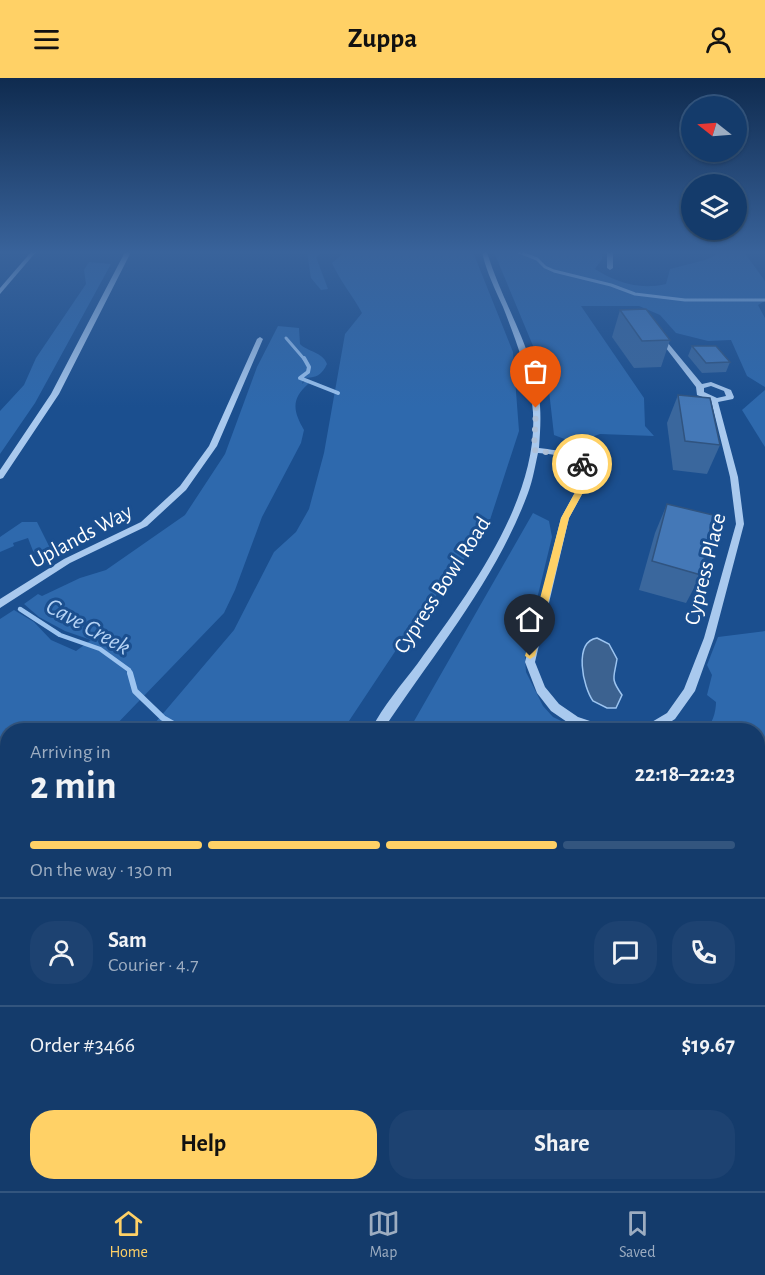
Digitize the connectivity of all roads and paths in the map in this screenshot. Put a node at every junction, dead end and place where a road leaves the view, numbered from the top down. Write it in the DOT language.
graph roads {
  1 [pos="101,304"];
  2 [pos="504,304"];
  3 [pos="658,336"];
  4 [pos="260,339"];
  5 [pos="700,387"];
  6 [pos="714,399"];
  7 [pos="534,450"];
  8 [pos="0,476"];
  9 [pos="0,604"];
  10 [pos="382,723"];
  11 [pos="580,723"];
  12 [pos="660,723"];
  1 -- 8 [label="street"];
  2 -- 7 [label="street, Cypress Bowl Road"];
  3 -- 5 [label="street"];
  4 -- 9 [label="street, Uplands Way"];
  5 -- 6 [label="street"];
  5 -- 6 [label="street"];
  6 -- 12 [label="street, Cypress Place"];
  7 -- 10 [label="street, Cypress Bowl Road"];
  7 -- 11 [label="street"];
}
